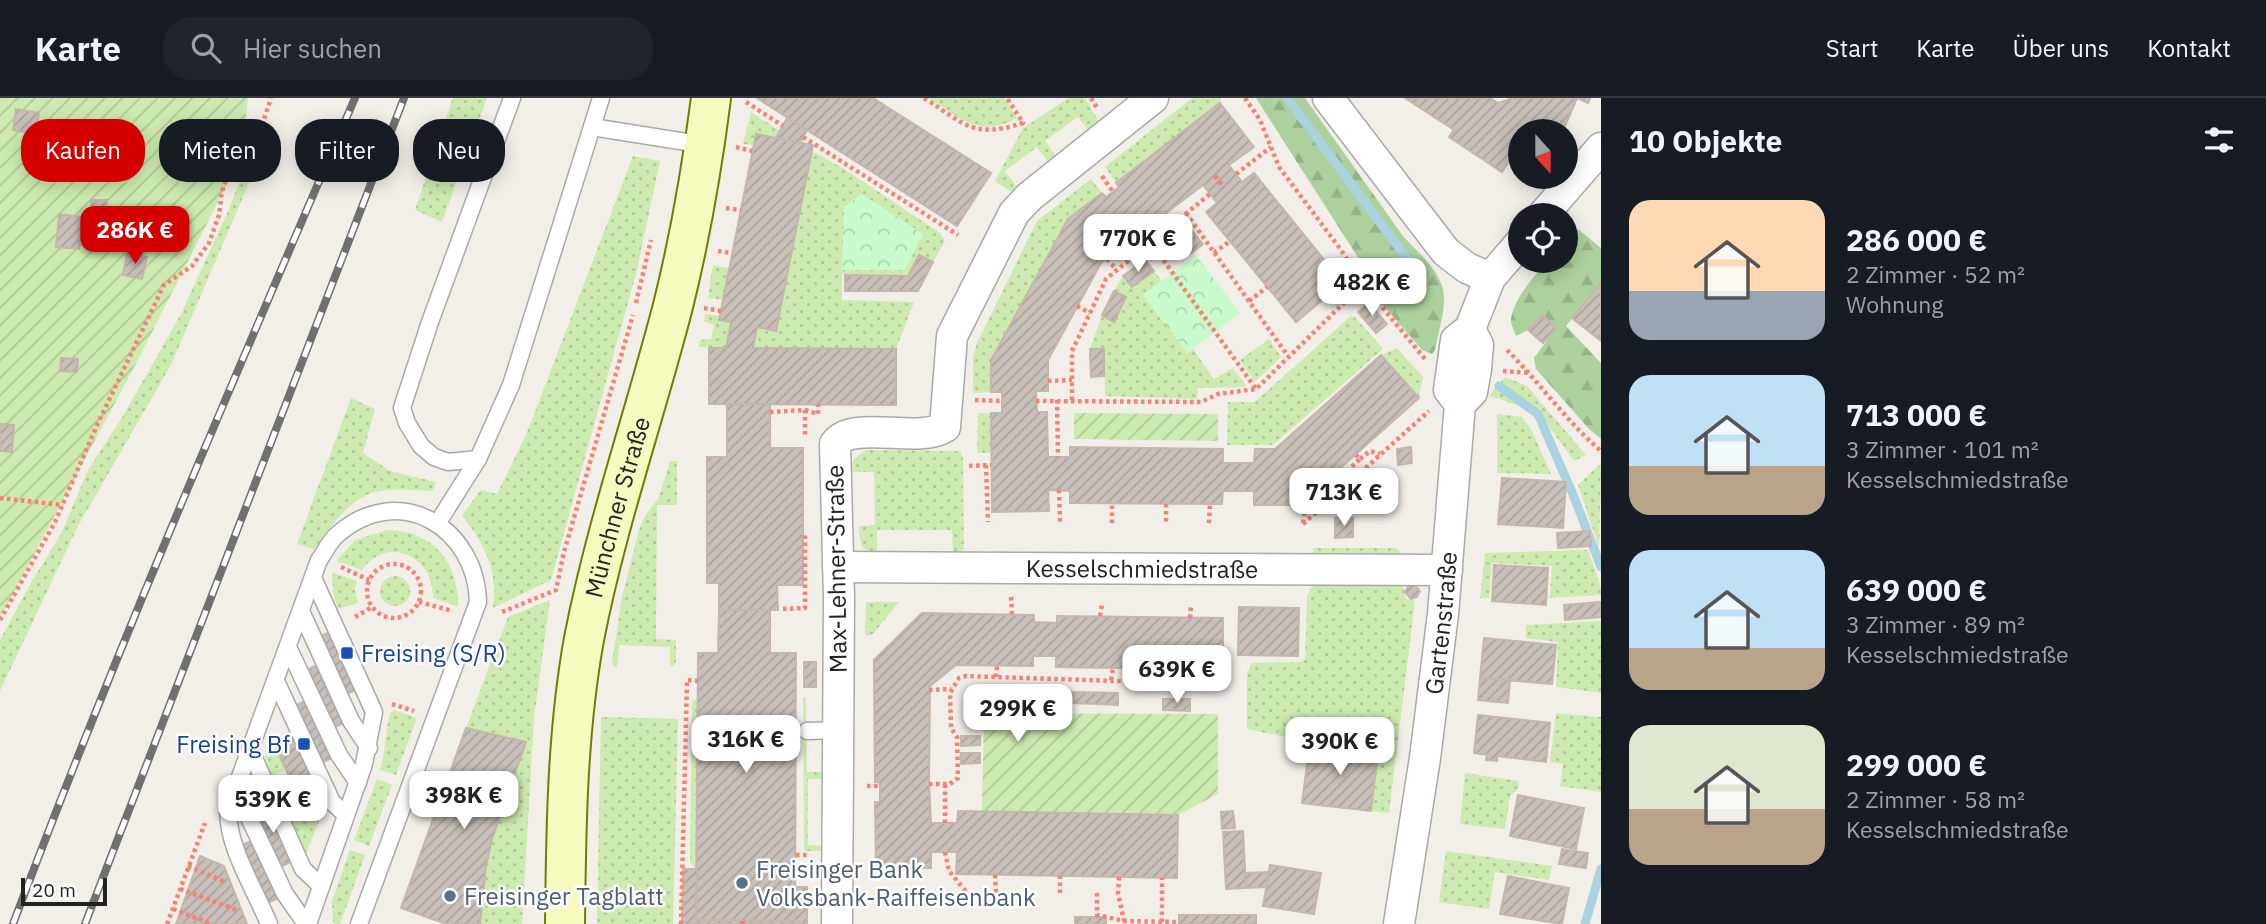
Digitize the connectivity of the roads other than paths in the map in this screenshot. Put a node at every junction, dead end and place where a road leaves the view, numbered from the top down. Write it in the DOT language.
graph roads {
  1 [pos="512,98"];
  2 [pos="601,98"];
  3 [pos="1153,98"];
  4 [pos="1328,98"];
  5 [pos="728,100"];
  6 [pos="592,127"];
  7 [pos="720,146"];
  8 [pos="1601,148"];
  9 [pos="1554,203"];
  10 [pos="1508,257"];
  11 [pos="1490,278"];
  12 [pos="478,459"];
  13 [pos="437,524"];
  14 [pos="838,566"];
  15 [pos="1447,570"];
  16 [pos="314,580"];
  17 [pos="301,611"];
  18 [pos="288,647"];
  19 [pos="276,681"];
  20 [pos="838,730"];
  21 [pos="807,731"];
  22 [pos="369,748"];
  23 [pos="250,749"];
  24 [pos="358,783"];
  25 [pos="235,788"];
  26 [pos="346,816"];
  27 [pos="321,886"];
  28 [pos="270,924"];
  29 [pos="307,924"];
  30 [pos="359,924"];
  31 [pos="565,924"];
  32 [pos="837,924"];
  33 [pos="1399,924"];
  1 -- 12 [label="lane"];
  2 -- 6 [label="lane"];
  3 -- 14 [label="street, Max-Lehner-Straße"];
  4 -- 11 [label="street"];
  5 -- 7 [label="main road, Münchner Straße"];
  6 -- 7 [label="lane"];
  6 -- 12 [label="lane"];
  7 -- 31 [label="main road, Münchner Straße"];
  8 -- 9 [label="street"];
  10 -- 11 [label="street, Gartenstraße"];
  11 -- 15 [label="street, Gartenstraße"];
  12 -- 13 [label="lane"];
  13 -- 16 [label="lane"];
  13 -- 30 [label="lane"];
  14 -- 15 [label="street, Kesselschmiedstraße"];
  14 -- 20 [label="street, Max-Lehner-Straße"];
  15 -- 33 [label="street, Gartenstraße"];
  16 -- 17 [label="lane"];
  16 -- 22 [label="lane"];
  17 -- 18 [label="lane"];
  17 -- 22 [label="lane"];
  18 -- 19 [label="lane"];
  18 -- 24 [label="lane"];
  19 -- 23 [label="lane"];
  19 -- 26 [label="lane"];
  20 -- 21 [label="lane"];
  20 -- 32 [label="street, Max-Lehner-Straße"];
  22 -- 24 [label="lane"];
  23 -- 25 [label="lane"];
  23 -- 27 [label="lane"];
  24 -- 26 [label="lane"];
  25 -- 28 [label="lane"];
  25 -- 29 [label="lane"];
  26 -- 27 [label="lane"];
  27 -- 29 [label="lane"];
}
